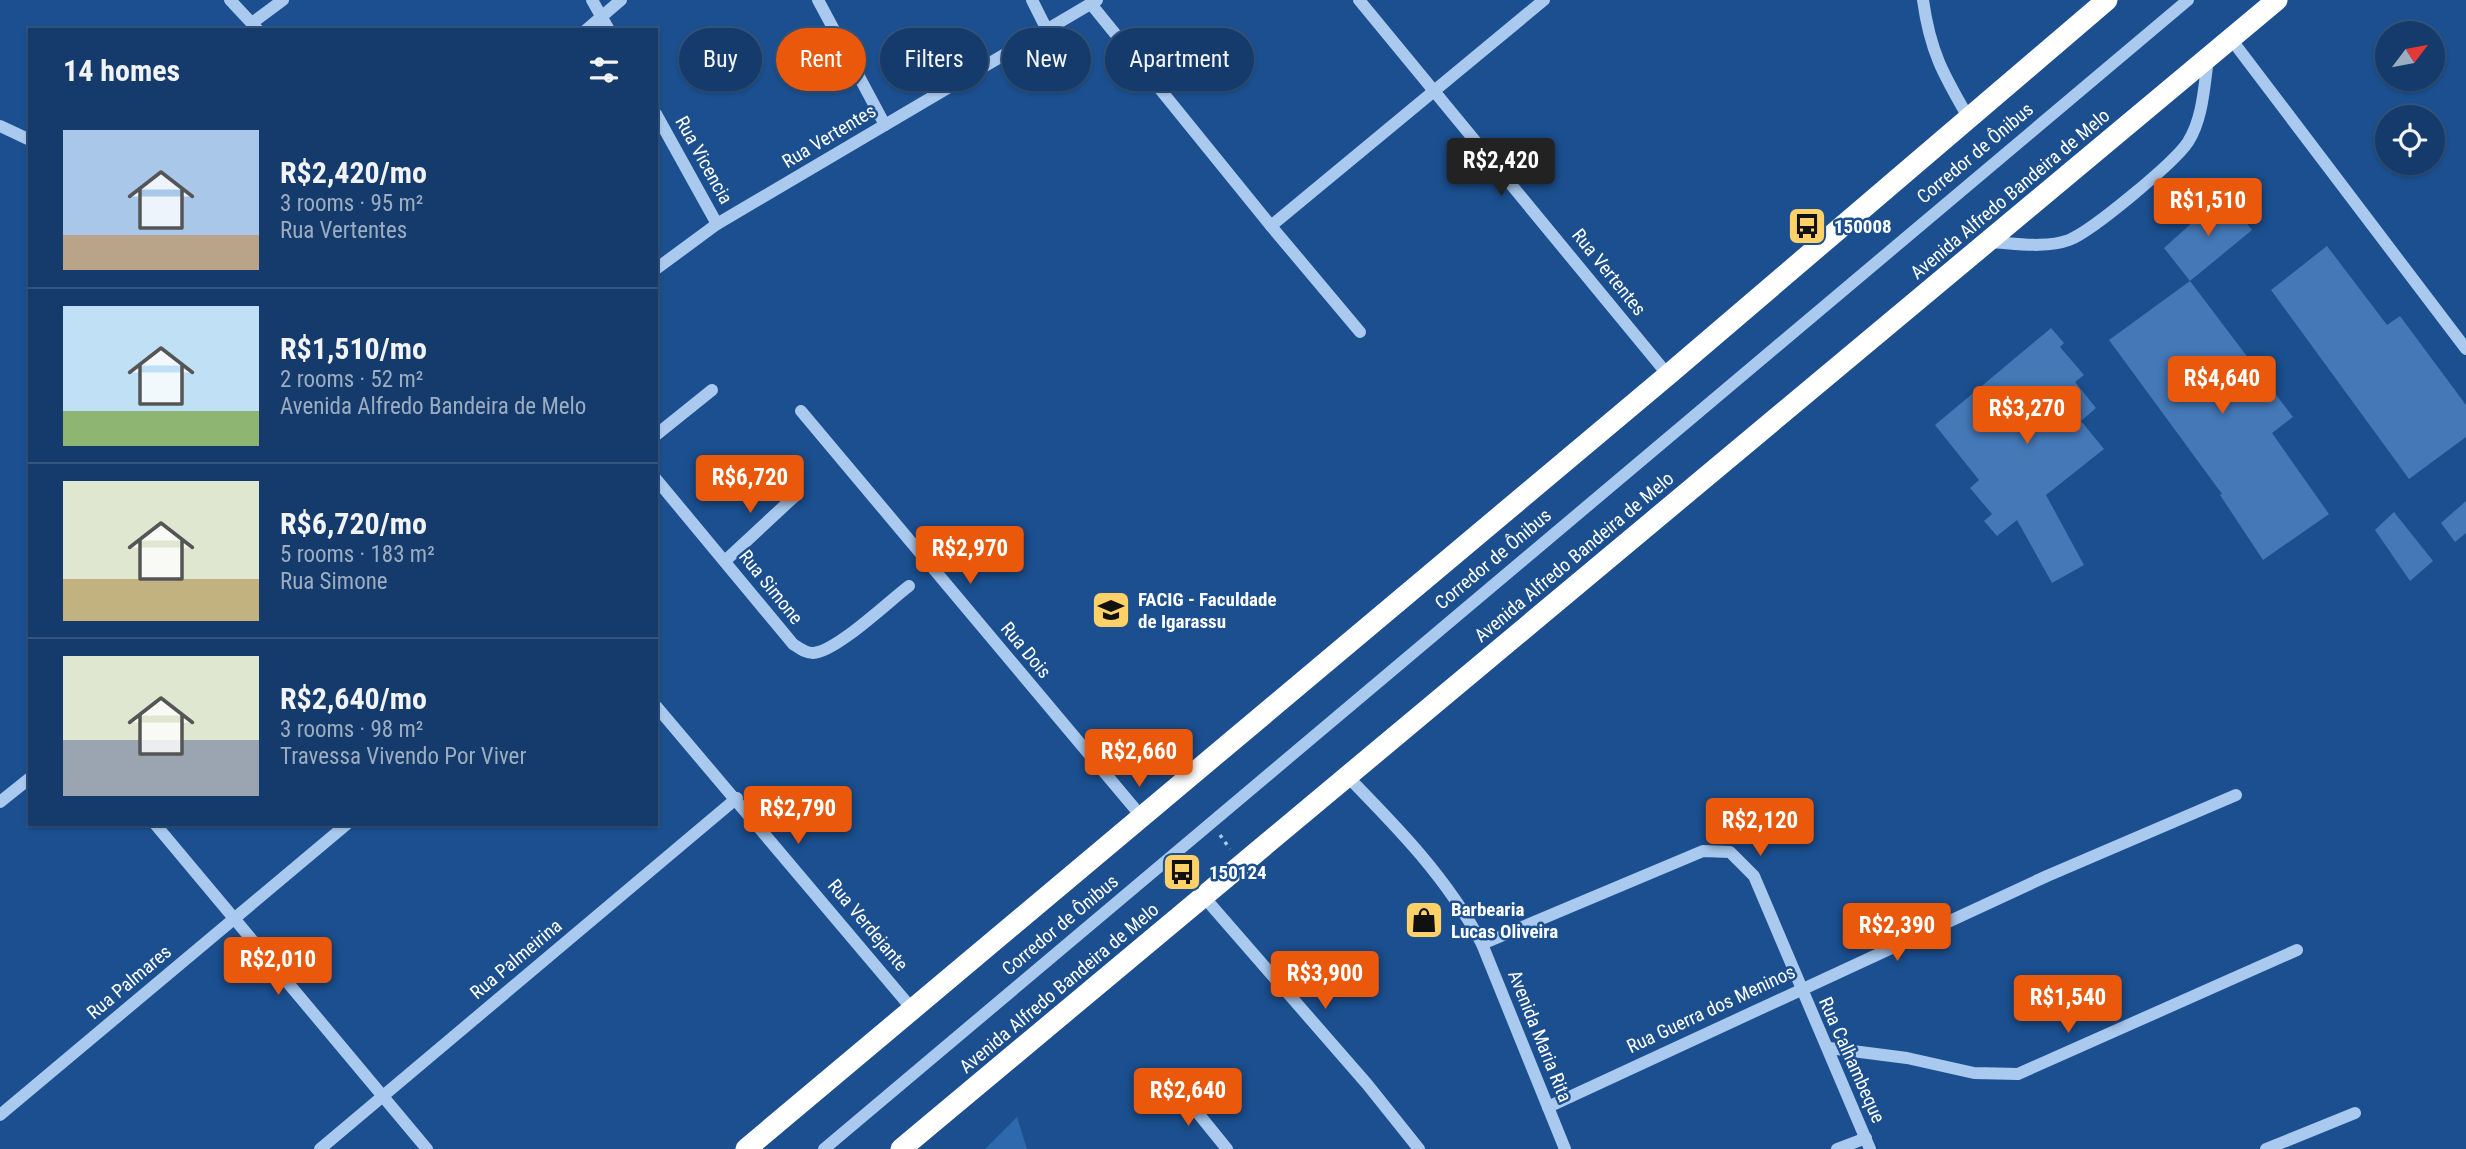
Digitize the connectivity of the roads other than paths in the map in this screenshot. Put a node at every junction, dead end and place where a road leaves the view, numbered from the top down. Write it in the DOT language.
graph roads {
  1 [pos="230,0"];
  2 [pos="283,0"];
  3 [pos="592,0"];
  4 [pos="621,0"];
  5 [pos="818,0"];
  6 [pos="1032,0"];
  7 [pos="1359,0"];
  8 [pos="1544,0"];
  9 [pos="1923,0"];
  10 [pos="2107,0"];
  11 [pos="2188,0"];
  12 [pos="2277,0"];
  13 [pos="1094,2"];
  14 [pos="602,16"];
  15 [pos="255,26"];
  16 [pos="588,28"];
  17 [pos="608,28"];
  18 [pos="1046,28"];
  19 [pos="1050,28"];
  20 [pos="2231,39"];
  21 [pos="1002,56"];
  22 [pos="2208,58"];
  23 [pos="1433,89"];
  24 [pos="1968,117"];
  25 [pos="658,118"];
  26 [pos="885,125"];
  27 [pos="0,126"];
  28 [pos="28,139"];
  29 [pos="717,225"];
  30 [pos="1271,226"];
  31 [pos="1988,242"];
  32 [pos="658,268"];
  33 [pos="1360,332"];
  34 [pos="2466,349"];
  35 [pos="1668,375"];
  36 [pos="712,390"];
  37 [pos="801,411"];
  38 [pos="658,433"];
  39 [pos="658,481"];
  40 [pos="797,494"];
  41 [pos="724,561"];
  42 [pos="909,586"];
  43 [pos="658,708"];
  44 [pos="1347,776"];
  45 [pos="28,780"];
  46 [pos="2236,795"];
  47 [pos="737,798"];
  48 [pos="0,802"];
  49 [pos="1141,816"];
  50 [pos="157,826"];
  51 [pos="345,826"];
  52 [pos="1203,897"];
  53 [pos="235,919"];
  54 [pos="1482,944"];
  55 [pos="2297,950"];
  56 [pos="1800,989"];
  57 [pos="913,1010"];
  58 [pos="1829,1048"];
  59 [pos="1176,1086"];
  60 [pos="383,1097"];
  61 [pos="1548,1107"];
  62 [pos="2355,1113"];
  63 [pos="0,1115"];
  64 [pos="1868,1143"];
  65 [pos="320,1149"];
  66 [pos="427,1149"];
  67 [pos="746,1149"];
  68 [pos="824,1149"];
  69 [pos="901,1149"];
  70 [pos="1227,1149"];
  71 [pos="1419,1149"];
  72 [pos="1564,1149"];
  73 [pos="1837,1149"];
  74 [pos="2266,1149"];
  1 -- 15 [label="street"];
  2 -- 15 [label="street"];
  3 -- 14 [label="street"];
  4 -- 14 [label="street"];
  5 -- 26 [label="street"];
  6 -- 18 [label="street"];
  7 -- 23 [label="street, Rua Vertentes"];
  8 -- 23 [label="street"];
  9 -- 24 [label="street"];
  10 -- 24 [label="highway"];
  11 -- 68 [label="street, Corredor de Ônibus"];
  12 -- 20 [label="highway, Avenida Alfredo Bandeira de Melo"];
  13 -- 19 [label="street, Rua Vertentes"];
  13 -- 30 [label="street"];
  14 -- 16 [label="street"];
  14 -- 17 [label="street"];
  20 -- 22 [label="highway, Avenida Alfredo Bandeira de Melo"];
  20 -- 34 [label="street"];
  21 -- 26 [label="street, Rua Vertentes"];
  22 -- 31 [label="highway, Avenida Alfredo Bandeira de Melo"];
  22 -- 31 [label="street"];
  23 -- 30 [label="street"];
  23 -- 35 [label="street, Rua Vertentes"];
  24 -- 35 [label="highway"];
  25 -- 29 [label="street, Rua Vicencia"];
  26 -- 29 [label="street, Rua Vertentes"];
  27 -- 28 [label="street"];
  29 -- 32 [label="street, Rua Vertentes"];
  30 -- 33 [label="street"];
  31 -- 44 [label="highway, Avenida Alfredo Bandeira de Melo"];
  35 -- 49 [label="highway"];
  36 -- 38 [label="street"];
  37 -- 49 [label="street, Rua Dois"];
  39 -- 41 [label="street, Rua Simone"];
  40 -- 41 [label="street"];
  41 -- 42 [label="street, Rua Simone"];
  43 -- 47 [label="street, Rua Verdejante"];
  44 -- 52 [label="highway, Avenida Alfredo Bandeira de Melo"];
  44 -- 54 [label="street, Avenida Maria Rita"];
  45 -- 48 [label="street"];
  46 -- 56 [label="street, Rua Guerra dos Meninos"];
  47 -- 57 [label="street, Rua Verdejante"];
  47 -- 60 [label="street, Rua Palmeirina"];
  49 -- 57 [label="highway"];
  50 -- 53 [label="street"];
  51 -- 53 [label="street, Rua Palmares"];
  52 -- 69 [label="highway, Avenida Alfredo Bandeira de Melo"];
  52 -- 71 [label="street"];
  53 -- 60 [label="street"];
  53 -- 63 [label="street, Rua Palmares"];
  54 -- 56 [label="street, Rua Calhambeque"];
  54 -- 61 [label="street, Avenida Maria Rita"];
  55 -- 58 [label="street"];
  56 -- 58 [label="street, Rua Calhambeque"];
  56 -- 61 [label="street, Rua Guerra dos Meninos"];
  57 -- 67 [label="highway"];
  58 -- 64 [label="street, Rua Calhambeque"];
  59 -- 70 [label="street"];
  60 -- 65 [label="street, Rua Palmeirina"];
  60 -- 66 [label="street"];
  61 -- 72 [label="street, Avenida Maria Rita"];
  62 -- 74 [label="street"];
  64 -- 73 [label="street"];
}
